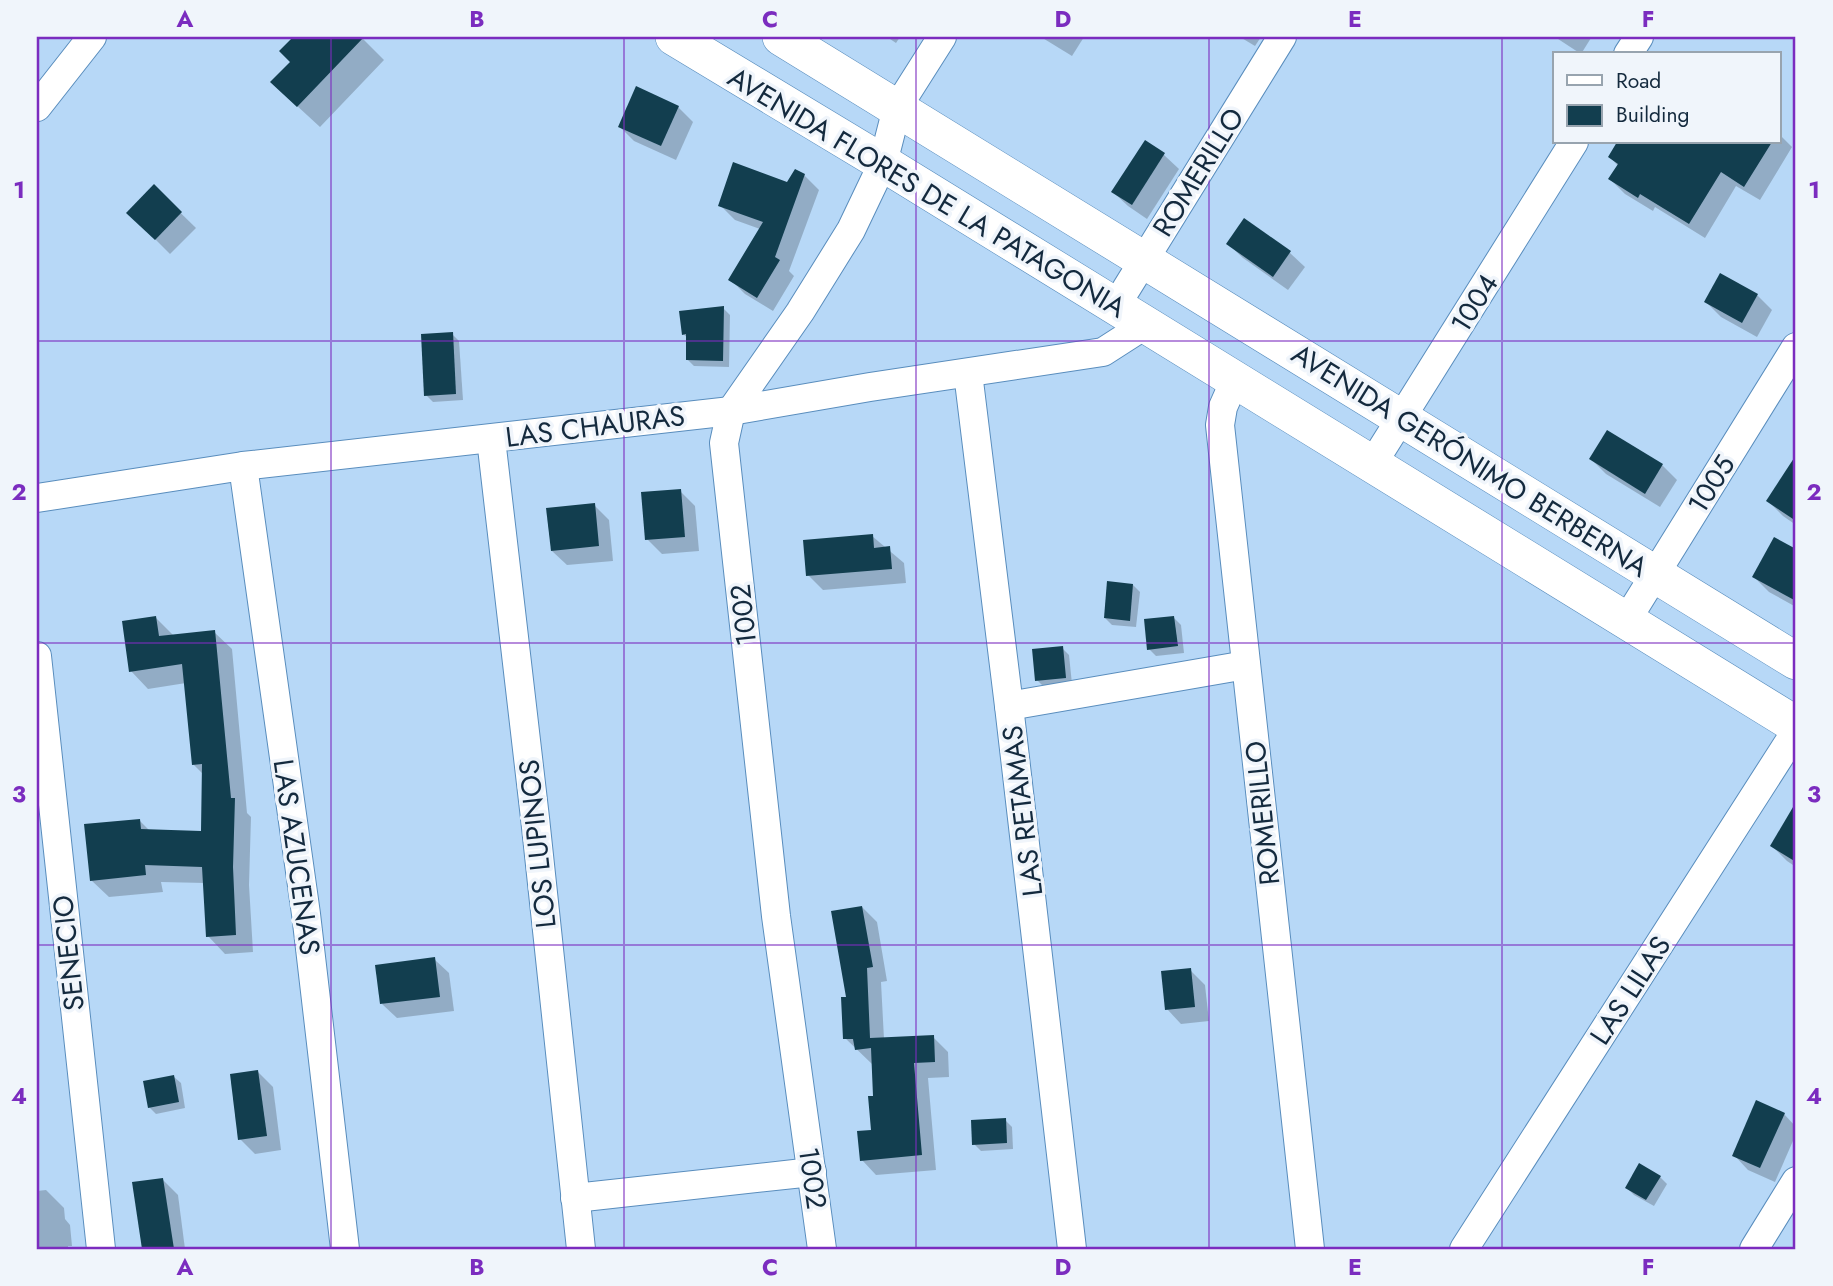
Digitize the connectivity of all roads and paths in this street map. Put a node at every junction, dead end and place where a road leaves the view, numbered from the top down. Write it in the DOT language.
graph roads {
  1 [pos="92,37"];
  2 [pos="674,37"];
  3 [pos="781,37"];
  4 [pos="942,37"];
  5 [pos="1282,37"];
  6 [pos="1639,37"];
  7 [pos="1629,52"];
  8 [pos="37,107"];
  9 [pos="897,108"];
  10 [pos="1573,144"];
  11 [pos="883,163"];
  12 [pos="1144,260"];
  13 [pos="1130,316"];
  14 [pos="1796,347"];
  15 [pos="968,373"];
  16 [pos="1235,380"];
  17 [pos="731,411"];
  18 [pos="1402,418"];
  19 [pos="491,439"];
  20 [pos="1373,463"];
  21 [pos="243,466"];
  22 [pos="37,498"];
  23 [pos="1655,574"];
  24 [pos="1626,621"];
  25 [pos="37,656"];
  26 [pos="1796,661"];
  27 [pos="1246,665"];
  28 [pos="1009,706"];
  29 [pos="1796,725"];
  30 [pos="1796,731"];
  31 [pos="812,1172"];
  32 [pos="1796,1181"];
  33 [pos="575,1198"];
  34 [pos="101,1249"];
  35 [pos="345,1249"];
  36 [pos="581,1249"];
  37 [pos="822,1249"];
  38 [pos="1072,1249"];
  39 [pos="1310,1249"];
  40 [pos="1464,1249"];
  41 [pos="1755,1249"];
  1 -- 8 [label="street"];
  2 -- 11 [label="street, AVENIDA FLORES DE LA PATAGONIA"];
  3 -- 9 [label="street, AVENIDA FLORES DE LA PATAGONIA"];
  4 -- 9 [label="street, 1002"];
  5 -- 12 [label="street, ROMERILLO"];
  6 -- 7 [label="street"];
  9 -- 11 [label="street, 1002"];
  9 -- 12 [label="street, AVENIDA FLORES DE LA PATAGONIA"];
  10 -- 18 [label="street, 1004"];
  11 -- 13 [label="street, AVENIDA FLORES DE LA PATAGONIA"];
  11 -- 17 [label="street, 1002"];
  12 -- 13 [label="street, ROMERILLO"];
  12 -- 18 [label="street, AVENIDA GERÓNIMO BERBERNA"];
  13 -- 15 [label="street, LAS CHAURAS"];
  13 -- 16 [label="street, AVENIDA GERÓNIMO BERBERNA"];
  14 -- 23 [label="street, 1005"];
  15 -- 17 [label="street, LAS CHAURAS"];
  15 -- 28 [label="street, LAS RETAMAS"];
  16 -- 20 [label="street, AVENIDA GERÓNIMO BERBERNA"];
  16 -- 27 [label="street, ROMERILLO"];
  17 -- 19 [label="street, LAS CHAURAS"];
  17 -- 31 [label="street, 1002"];
  18 -- 20 [label="street, 1004"];
  18 -- 23 [label="street, AVENIDA GERÓNIMO BERBERNA"];
  19 -- 21 [label="street, LAS CHAURAS"];
  19 -- 33 [label="street, LOS LUPINOS"];
  20 -- 24 [label="street, AVENIDA GERÓNIMO BERBERNA"];
  21 -- 22 [label="street, LAS CHAURAS"];
  21 -- 35 [label="street, LAS AZUCENAS"];
  23 -- 24 [label="street, 1005"];
  23 -- 26 [label="street, AVENIDA GERÓNIMO BERBERNA"];
  24 -- 29 [label="street, AVENIDA GERÓNIMO BERBERNA"];
  25 -- 34 [label="street, SENECIO"];
  27 -- 28 [label="street"];
  27 -- 39 [label="street, ROMERILLO"];
  28 -- 38 [label="street, LAS RETAMAS"];
  30 -- 40 [label="street, LAS LILAS"];
  31 -- 33 [label="street"];
  31 -- 37 [label="street, 1002"];
  32 -- 41 [label="street"];
  33 -- 36 [label="street, LOS LUPINOS"];
}
